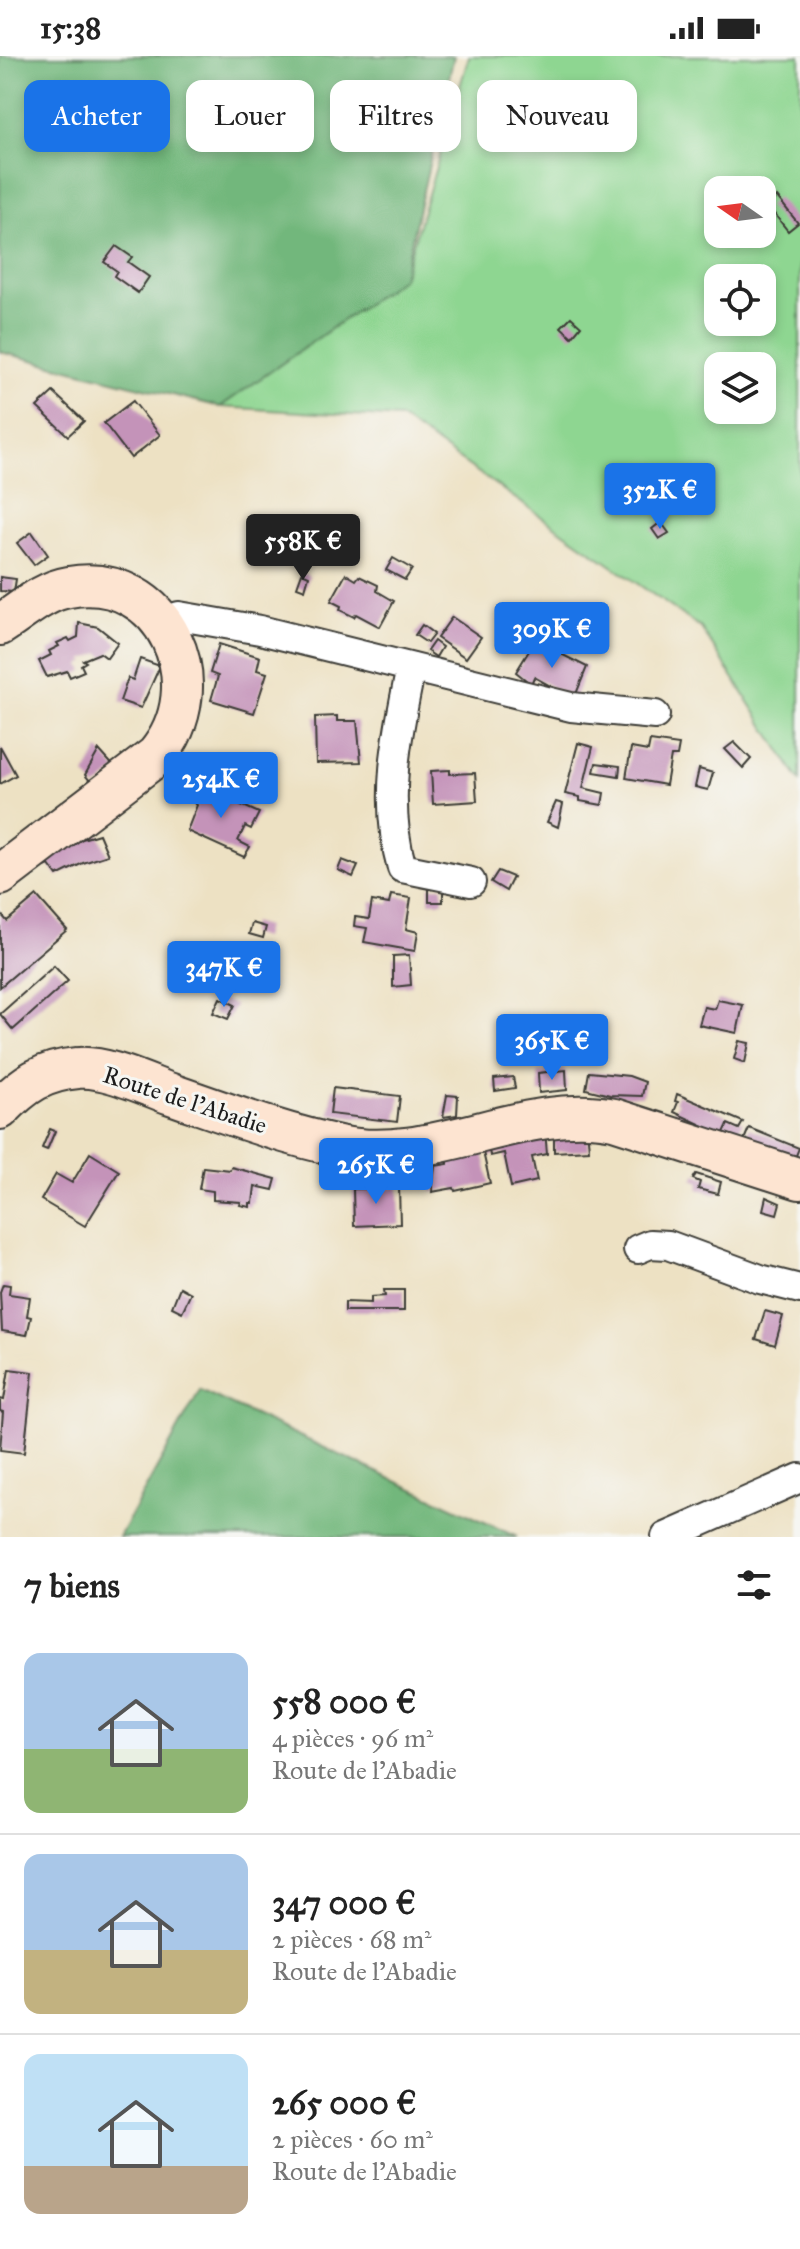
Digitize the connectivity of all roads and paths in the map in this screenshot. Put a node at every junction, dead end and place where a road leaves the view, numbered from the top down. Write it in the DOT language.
graph roads {
  1 [pos="161,622"];
  2 [pos="0,625"];
  3 [pos="411,668"];
  4 [pos="655,715"];
  5 [pos="0,875"];
  6 [pos="471,882"];
  7 [pos="0,1109"];
  8 [pos="800,1179"];
  9 [pos="638,1249"];
  10 [pos="800,1289"];
  11 [pos="800,1478"];
  12 [pos="666,1537"];
  1 -- 2 [label="street"];
  1 -- 3 [label="street"];
  1 -- 5 [label="street"];
  3 -- 4 [label="street"];
  3 -- 6 [label="street"];
  7 -- 8 [label="street, Route de l'Abadie"];
  9 -- 10 [label="street"];
  11 -- 12 [label="street"];
}
